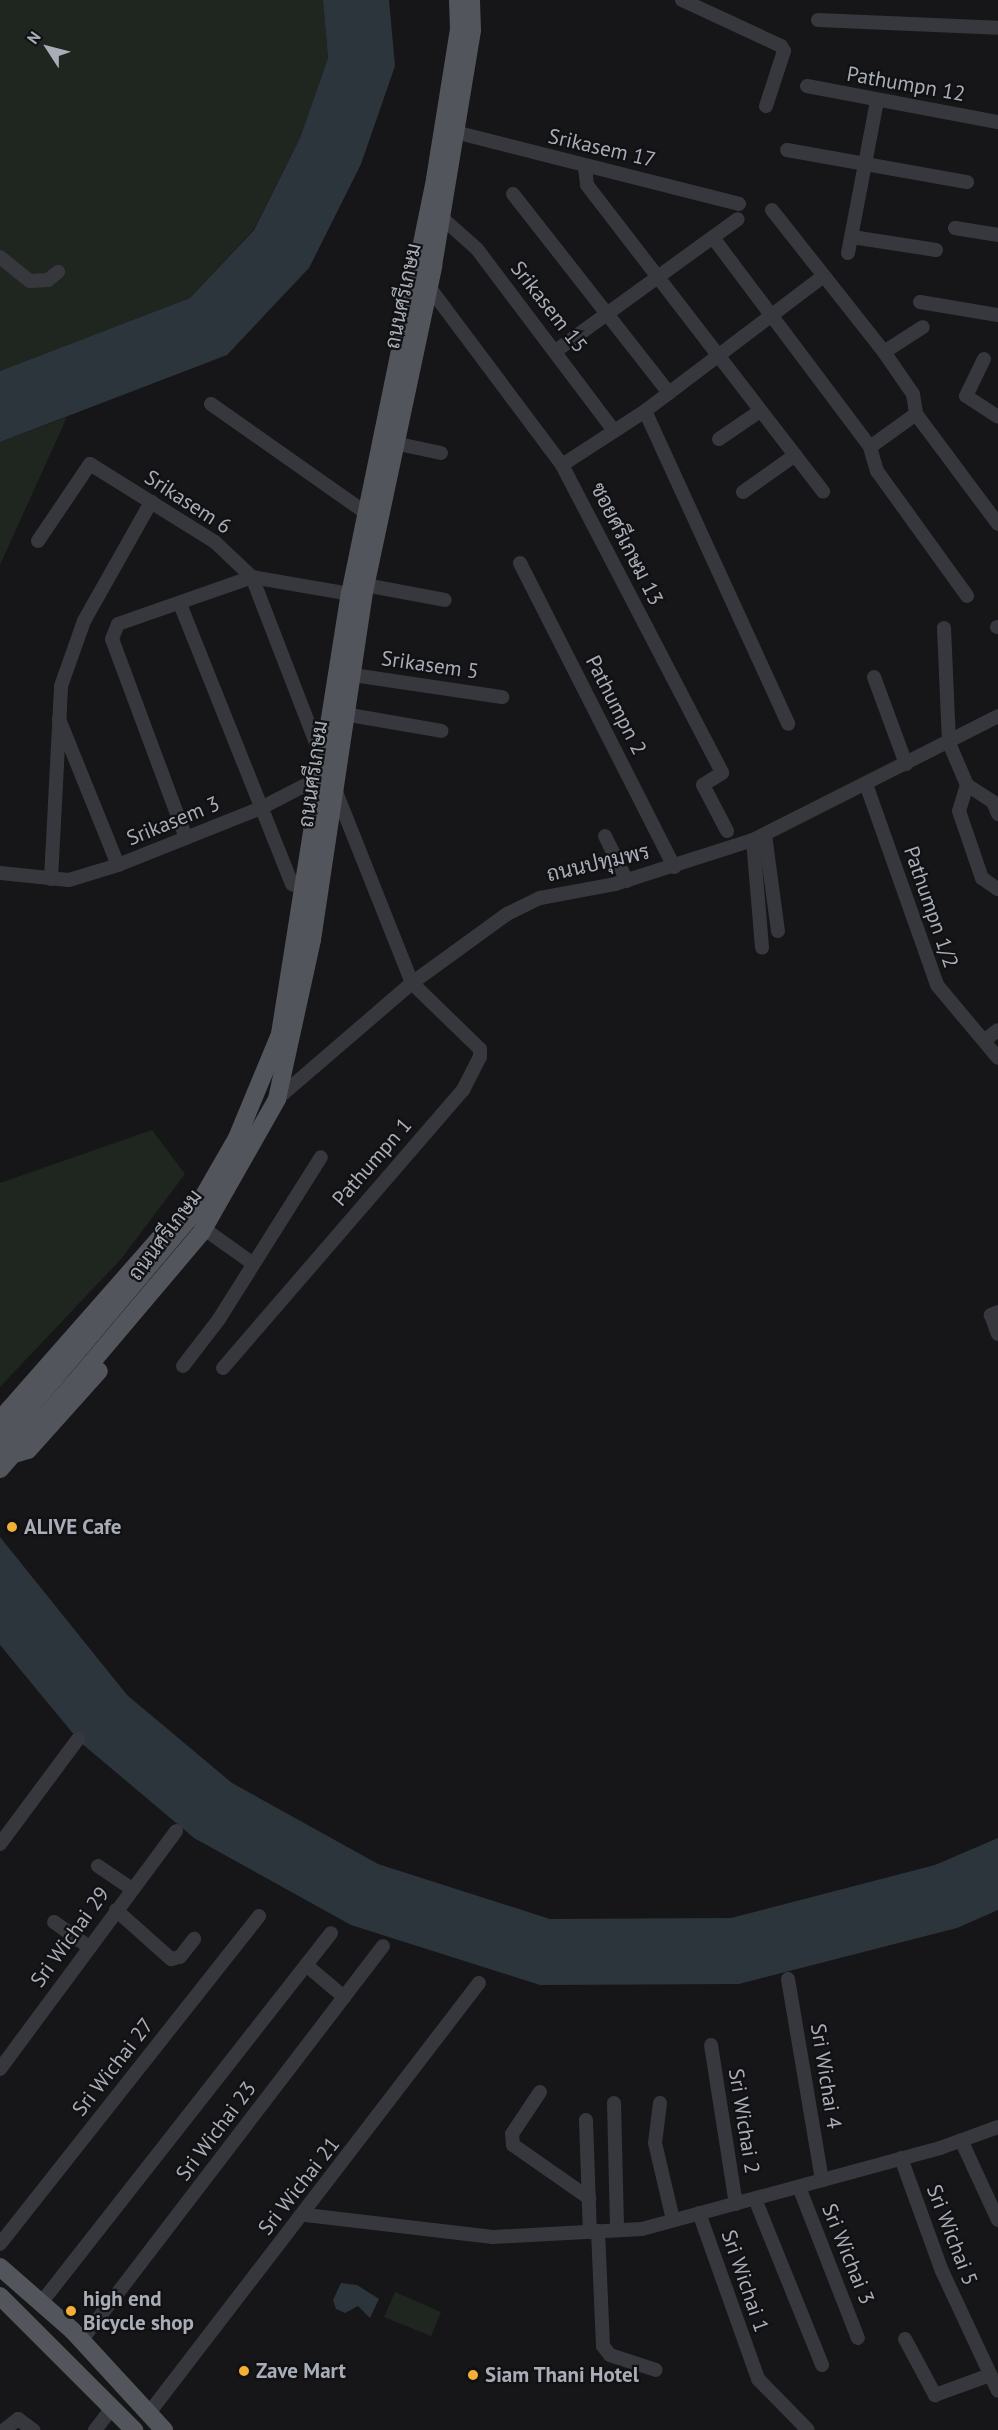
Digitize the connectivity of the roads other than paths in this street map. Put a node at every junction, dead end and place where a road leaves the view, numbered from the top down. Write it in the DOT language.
graph roads {
  1 [pos="681,0"];
  2 [pos="465,7"];
  3 [pos="818,20"];
  4 [pos="998,28"];
  5 [pos="807,86"];
  6 [pos="877,101"];
  7 [pos="766,106"];
  8 [pos="998,122"];
  9 [pos="456,132"];
  10 [pos="787,150"];
  11 [pos="867,164"];
  12 [pos="585,168"];
  13 [pos="968,182"];
  14 [pos="513,194"];
  15 [pos="739,204"];
  16 [pos="772,210"];
  17 [pos="441,217"];
  18 [pos="738,219"];
  19 [pos="955,228"];
  20 [pos="998,235"];
  21 [pos="852,237"];
  22 [pos="714,239"];
  23 [pos="936,250"];
  24 [pos="848,253"];
  25 [pos="0,257"];
  26 [pos="58,272"];
  27 [pos="658,277"];
  28 [pos="822,277"];
  29 [pos="429,287"];
  30 [pos="920,302"];
  31 [pos="607,315"];
  32 [pos="772,315"];
  33 [pos="998,315"];
  34 [pos="923,327"];
  35 [pos="557,350"];
  36 [pos="884,352"];
  37 [pos="720,356"];
  38 [pos="984,359"];
  39 [pos="669,393"];
  40 [pos="211,404"];
  41 [pos="645,411"];
  42 [pos="760,411"];
  43 [pos="916,414"];
  44 [pos="998,417"];
  45 [pos="614,431"];
  46 [pos="719,440"];
  47 [pos="394,443"];
  48 [pos="870,447"];
  49 [pos="441,453"];
  50 [pos="795,455"];
  51 [pos="562,465"];
  52 [pos="743,492"];
  53 [pos="823,492"];
  54 [pos="151,502"];
  55 [pos="366,513"];
  56 [pos="998,524"];
  57 [pos="38,541"];
  58 [pos="520,563"];
  59 [pos="252,577"];
  60 [pos="358,590"];
  61 [pos="967,596"];
  62 [pos="445,600"];
  63 [pos="180,603"];
  64 [pos="944,628"];
  65 [pos="353,675"];
  66 [pos="874,677"];
  67 [pos="502,697"];
  68 [pos="344,714"];
  69 [pos="998,716"];
  70 [pos="59,719"];
  71 [pos="788,724"];
  72 [pos="442,731"];
  73 [pos="949,743"];
  74 [pos="906,764"];
  75 [pos="326,774"];
  76 [pos="968,785"];
  77 [pos="867,787"];
  78 [pos="259,809"];
  79 [pos="998,814"];
  80 [pos="727,831"];
  81 [pos="605,836"];
  82 [pos="759,837"];
  83 [pos="186,838"];
  84 [pos="118,865"];
  85 [pos="674,867"];
  86 [pos="0,873"];
  87 [pos="51,879"];
  88 [pos="627,881"];
  89 [pos="292,884"];
  90 [pos="998,889"];
  91 [pos="778,931"];
  92 [pos="762,948"];
  93 [pos="412,983"];
  94 [pos="998,1030"];
  95 [pos="985,1040"];
  96 [pos="998,1058"];
  97 [pos="277,1099"];
  98 [pos="237,1137"];
  99 [pos="321,1156"];
  100 [pos="202,1230"];
  101 [pos="252,1263"];
  102 [pos="998,1312"];
  103 [pos="998,1334"];
  104 [pos="183,1366"];
  105 [pos="223,1368"];
  106 [pos="76,1369"];
  107 [pos="0,1420"];
  108 [pos="0,1443"];
  109 [pos="0,1451"];
  110 [pos="0,1469"];
  111 [pos="78,1739"];
  112 [pos="176,1830"];
  113 [pos="0,1844"];
  114 [pos="98,1866"];
  115 [pos="132,1889"];
  116 [pos="116,1910"];
  117 [pos="259,1916"];
  118 [pos="54,1922"];
  119 [pos="331,1934"];
  120 [pos="194,1939"];
  121 [pos="384,1946"];
  122 [pos="89,1947"];
  123 [pos="306,1965"];
  124 [pos="788,1979"];
  125 [pos="479,1983"];
  126 [pos="344,1997"];
  127 [pos="711,2045"];
  128 [pos="2,2063"];
  129 [pos="540,2092"];
  130 [pos="614,2103"];
  131 [pos="660,2103"];
  132 [pos="586,2120"];
  133 [pos="998,2127"];
  134 [pos="961,2140"];
  135 [pos="901,2158"];
  136 [pos="822,2180"];
  137 [pos="799,2187"];
  138 [pos="589,2198"];
  139 [pos="755,2199"];
  140 [pos="736,2204"];
  141 [pos="699,2213"];
  142 [pos="306,2215"];
  143 [pos="673,2220"];
  144 [pos="998,2220"];
  145 [pos="617,2230"];
  146 [pos="594,2232"];
  147 [pos="0,2244"];
  148 [pos="0,2266"];
  149 [pos="0,2296"];
  150 [pos="41,2303"];
  151 [pos="858,2338"];
  152 [pos="905,2339"];
  153 [pos="81,2340"];
  154 [pos="822,2365"];
  155 [pos="656,2370"];
  156 [pos="990,2375"];
  157 [pos="998,2391"];
  158 [pos="113,2407"];
  159 [pos="149,2413"];
  160 [pos="3,2430"];
  161 [pos="33,2430"];
  162 [pos="95,2430"];
  163 [pos="134,2430"];
  164 [pos="164,2430"];
  165 [pos="808,2430"];
  1 -- 7 [label="street"];
  2 -- 9 [label="main road, ถนนศรีเกษม"];
  2 -- 55 [label="main road, ถนนศรีเกษม"];
  3 -- 4 [label="street"];
  5 -- 6 [label="street, Pathumpn 12"];
  6 -- 8 [label="street, Pathumpn 12"];
  6 -- 11 [label="street"];
  9 -- 12 [label="street, Srikasem 17"];
  9 -- 17 [label="main road, ถนนศรีเกษม"];
  10 -- 11 [label="street"];
  11 -- 13 [label="street"];
  11 -- 21 [label="street"];
  12 -- 15 [label="street, Srikasem 17"];
  12 -- 27 [label="street"];
  14 -- 31 [label="street"];
  16 -- 28 [label="street"];
  17 -- 29 [label="main road, ถนนศรีเกษม"];
  17 -- 35 [label="street, Srikasem 15"];
  18 -- 22 [label="street"];
  19 -- 20 [label="street"];
  21 -- 23 [label="street"];
  21 -- 24 [label="street"];
  22 -- 27 [label="street"];
  22 -- 32 [label="street"];
  25 -- 26 [label="street"];
  27 -- 31 [label="street"];
  27 -- 37 [label="street"];
  28 -- 32 [label="street"];
  28 -- 36 [label="street"];
  29 -- 47 [label="main road, ถนนศรีเกษม"];
  29 -- 51 [label="street, ซอยศรีเกษม 13"];
  30 -- 33 [label="street"];
  31 -- 35 [label="street"];
  31 -- 39 [label="street"];
  32 -- 37 [label="street"];
  32 -- 48 [label="street"];
  34 -- 36 [label="street"];
  35 -- 45 [label="street, Srikasem 15"];
  36 -- 43 [label="street"];
  37 -- 39 [label="street"];
  37 -- 42 [label="street"];
  38 -- 44 [label="street"];
  39 -- 41 [label="street"];
  40 -- 55 [label="street"];
  41 -- 45 [label="street"];
  41 -- 71 [label="street"];
  42 -- 46 [label="street"];
  42 -- 50 [label="street"];
  43 -- 48 [label="street"];
  43 -- 56 [label="street"];
  45 -- 51 [label="street"];
  47 -- 49 [label="street"];
  47 -- 60 [label="main road, ถนนศรีเกษม"];
  48 -- 61 [label="street"];
  50 -- 52 [label="street"];
  50 -- 53 [label="street"];
  51 -- 80 [label="street, ซอยศรีเกษม 13"];
  54 -- 57 [label="street, Srikasem 6"];
  54 -- 59 [label="street, Srikasem 6"];
  54 -- 70 [label="street"];
  55 -- 60 [label="main road, ถนนศรีเกษม"];
  58 -- 85 [label="street, Pathumpn 2"];
  59 -- 60 [label="street"];
  59 -- 63 [label="street"];
  59 -- 75 [label="street"];
  60 -- 62 [label="street"];
  60 -- 65 [label="main road, ถนนศรีเกษม"];
  60 -- 75 [label="main road, ถนนศรีเกษม"];
  63 -- 78 [label="street"];
  63 -- 83 [label="street"];
  64 -- 73 [label="street"];
  65 -- 67 [label="street, Srikasem 5"];
  65 -- 68 [label="main road, ถนนศรีเกษม"];
  66 -- 74 [label="street"];
  68 -- 72 [label="street"];
  68 -- 75 [label="main road, ถนนศรีเกษม"];
  69 -- 73 [label="street, ถนนปทุมพร"];
  70 -- 84 [label="street, Srikasem 3"];
  70 -- 87 [label="street"];
  73 -- 74 [label="street, ถนนปทุมพร"];
  73 -- 76 [label="street"];
  74 -- 77 [label="street, ถนนปทุมพร"];
  75 -- 78 [label="street, Srikasem 3"];
  75 -- 93 [label="street"];
  75 -- 97 [label="main road, ถนนศรีเกษม"];
  75 -- 98 [label="main road, ถนนศรีเกษม"];
  76 -- 79 [label="street"];
  76 -- 90 [label="street"];
  77 -- 82 [label="street, ถนนปทุมพร"];
  77 -- 95 [label="street, Pathumpn 1/2"];
  78 -- 83 [label="street, Srikasem 3"];
  78 -- 89 [label="street"];
  81 -- 88 [label="street"];
  82 -- 85 [label="street, ถนนปทุมพร"];
  82 -- 91 [label="street"];
  82 -- 92 [label="street"];
  83 -- 84 [label="street, Srikasem 3"];
  84 -- 87 [label="street"];
  85 -- 88 [label="street, ถนนปทุมพร"];
  86 -- 87 [label="street"];
  88 -- 93 [label="street, ถนนปทุมพร"];
  93 -- 97 [label="street, ถนนปทุมพร"];
  93 -- 105 [label="street, Pathumpn 1"];
  94 -- 95 [label="street"];
  95 -- 96 [label="street, Pathumpn 1/2"];
  97 -- 100 [label="main road, ถนนศรีเกษม"];
  98 -- 106 [label="main road, ถนนศรีเกษม"];
  98 -- 107 [label="main road"];
  99 -- 101 [label="street"];
  100 -- 101 [label="street"];
  100 -- 106 [label="main road, ถนนศรีเกษม"];
  100 -- 109 [label="main road"];
  101 -- 104 [label="street"];
  102 -- 103 [label="street"];
  106 -- 108 [label="main road, ถนนศรีเกษม"];
  106 -- 110 [label="main road, ถนนศรีเกษม, bridge"];
  111 -- 113 [label="street"];
  112 -- 115 [label="street, Sri Wichai 29"];
  114 -- 115 [label="street"];
  115 -- 116 [label="street, Sri Wichai 29"];
  116 -- 120 [label="street"];
  116 -- 122 [label="street, Sri Wichai 29"];
  117 -- 147 [label="street, Sri Wichai 27"];
  118 -- 122 [label="street"];
  119 -- 123 [label="street"];
  121 -- 126 [label="street, Sri Wichai 23"];
  122 -- 128 [label="street, Sri Wichai 29"];
  123 -- 126 [label="street"];
  123 -- 150 [label="street"];
  124 -- 136 [label="street, Sri Wichai 4"];
  125 -- 142 [label="street, Sri Wichai 21"];
  126 -- 153 [label="street, Sri Wichai 23"];
  127 -- 140 [label="street, Sri Wichai 2"];
  129 -- 138 [label="street"];
  130 -- 145 [label="street"];
  131 -- 143 [label="street"];
  132 -- 138 [label="street"];
  133 -- 134 [label="street"];
  134 -- 135 [label="street"];
  134 -- 144 [label="street"];
  135 -- 136 [label="street"];
  135 -- 156 [label="street, Sri Wichai 5"];
  136 -- 137 [label="street"];
  137 -- 139 [label="street"];
  137 -- 151 [label="street, Sri Wichai 3"];
  138 -- 146 [label="street"];
  139 -- 140 [label="street"];
  139 -- 154 [label="street"];
  140 -- 141 [label="street"];
  141 -- 143 [label="street"];
  141 -- 165 [label="street, Sri Wichai 1"];
  142 -- 146 [label="street"];
  142 -- 159 [label="street, Sri Wichai 21"];
  143 -- 145 [label="street"];
  145 -- 146 [label="street"];
  146 -- 155 [label="street"];
  148 -- 150 [label="main road"];
  149 -- 158 [label="main road"];
  150 -- 153 [label="main road"];
  152 -- 156 [label="street"];
  153 -- 159 [label="main road"];
  156 -- 157 [label="street, Sri Wichai 5"];
  158 -- 162 [label="street"];
  158 -- 163 [label="main road"];
  159 -- 164 [label="main road"];
  160 -- 161 [label="street"];
}
